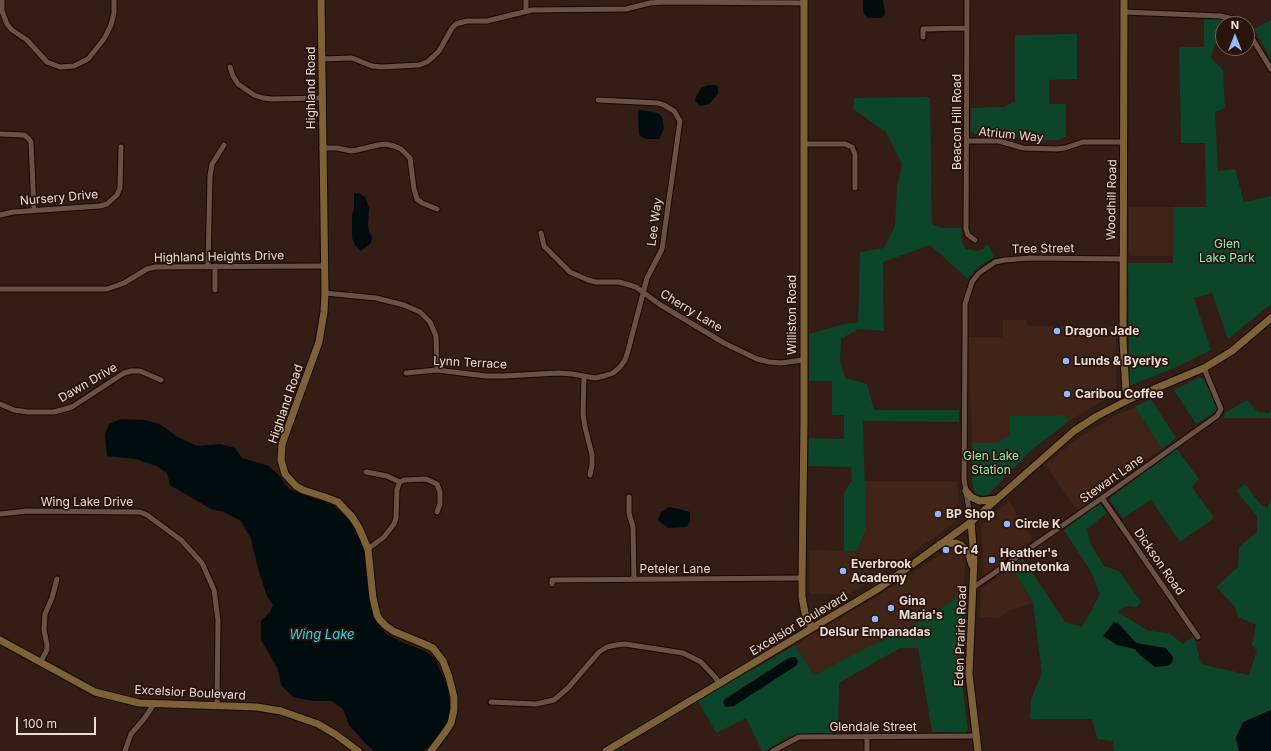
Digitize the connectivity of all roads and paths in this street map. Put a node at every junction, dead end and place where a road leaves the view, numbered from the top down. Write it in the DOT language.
graph roads {
  1 [pos="2,0"];
  2 [pos="114,0"];
  3 [pos="321,0"];
  4 [pos="526,0"];
  5 [pos="967,0"];
  6 [pos="1124,0"];
  7 [pos="804,1"];
  8 [pos="526,11"];
  9 [pos="1124,12"];
  10 [pos="1221,16"];
  11 [pos="967,28"];
  12 [pos="923,38"];
  13 [pos="1255,43"];
  14 [pos="322,59"];
  15 [pos="230,67"];
  16 [pos="1271,69"];
  17 [pos="322,98"];
  18 [pos="598,100"];
  19 [pos="0,134"];
  20 [pos="967,141"];
  21 [pos="1124,142"];
  22 [pos="804,144"];
  23 [pos="224,145"];
  24 [pos="121,147"];
  25 [pos="322,148"];
  26 [pos="855,188"];
  27 [pos="437,209"];
  28 [pos="34,210"];
  29 [pos="0,215"];
  30 [pos="541,233"];
  31 [pos="975,240"];
  32 [pos="1123,260"];
  33 [pos="208,266"];
  34 [pos="215,266"];
  35 [pos="324,266"];
  36 [pos="0,289"];
  37 [pos="215,290"];
  38 [pos="644,292"];
  39 [pos="325,293"];
  40 [pos="1271,318"];
  41 [pos="803,360"];
  42 [pos="1204,368"];
  43 [pos="437,370"];
  44 [pos="406,373"];
  45 [pos="558,373"];
  46 [pos="584,376"];
  47 [pos="161,380"];
  48 [pos="1130,399"];
  49 [pos="0,404"];
  50 [pos="366,472"];
  51 [pos="590,475"];
  52 [pos="400,482"];
  53 [pos="966,492"];
  54 [pos="629,497"];
  55 [pos="999,498"];
  56 [pos="1102,498"];
  57 [pos="437,512"];
  58 [pos="0,514"];
  59 [pos="971,522"];
  60 [pos="939,544"];
  61 [pos="368,549"];
  62 [pos="974,574"];
  63 [pos="802,578"];
  64 [pos="57,579"];
  65 [pos="634,579"];
  66 [pos="552,584"];
  67 [pos="974,587"];
  68 [pos="812,628"];
  69 [pos="1198,637"];
  70 [pos="0,640"];
  71 [pos="40,663"];
  72 [pos="720,684"];
  73 [pos="491,702"];
  74 [pos="154,704"];
  75 [pos="217,705"];
  76 [pos="976,736"];
  77 [pos="867,737"];
  78 [pos="125,751"];
  79 [pos="358,751"];
  80 [pos="431,751"];
  81 [pos="606,751"];
  82 [pos="773,751"];
  83 [pos="867,751"];
  84 [pos="978,751"];
  1 -- 2 [label="street"];
  3 -- 14 [label="main road, Highland Road"];
  4 -- 8 [label="street"];
  5 -- 11 [label="street, Beacon Hill Road"];
  6 -- 9 [label="main road, Woodhill Road"];
  7 -- 8 [label="street"];
  7 -- 22 [label="main road, Williston Road"];
  8 -- 14 [label="street"];
  9 -- 10 [label="street"];
  9 -- 21 [label="main road, Woodhill Road"];
  11 -- 12 [label="street"];
  11 -- 20 [label="street, Beacon Hill Road"];
  13 -- 16 [label="street"];
  14 -- 17 [label="main road, Highland Road"];
  15 -- 17 [label="street"];
  17 -- 25 [label="main road, Highland Road"];
  18 -- 38 [label="street, Lee Way"];
  19 -- 28 [label="street"];
  20 -- 21 [label="street, Atrium Way"];
  20 -- 31 [label="street, Beacon Hill Road"];
  21 -- 32 [label="main road, Woodhill Road"];
  22 -- 26 [label="street"];
  22 -- 41 [label="main road, Williston Road"];
  23 -- 33 [label="street"];
  24 -- 28 [label="street, Nursery Drive"];
  25 -- 27 [label="street"];
  25 -- 35 [label="main road, Highland Road"];
  28 -- 29 [label="street, Nursery Drive"];
  30 -- 38 [label="street, Cherry Lane"];
  32 -- 48 [label="main road, Woodhill Road"];
  32 -- 53 [label="street, Tree Street"];
  33 -- 34 [label="street, Highland Heights Drive"];
  33 -- 36 [label="street, Highland Heights Drive"];
  34 -- 35 [label="street, Highland Heights Drive"];
  34 -- 37 [label="street"];
  35 -- 39 [label="main road, Highland Road"];
  38 -- 41 [label="street, Cherry Lane"];
  38 -- 46 [label="street, Lee Way"];
  39 -- 43 [label="street"];
  39 -- 61 [label="main road, Highland Road"];
  40 -- 42 [label="main road, Excelsior Boulevard"];
  41 -- 63 [label="main road, Williston Road"];
  42 -- 48 [label="main road, Excelsior Boulevard"];
  42 -- 56 [label="street, Stewart Lane"];
  43 -- 44 [label="street, Lynn Terrace"];
  43 -- 45 [label="street, Lynn Terrace"];
  45 -- 46 [label="street, Lee Way"];
  46 -- 51 [label="street"];
  47 -- 49 [label="street, Dawn Drive"];
  48 -- 55 [label="main road, Excelsior Boulevard"];
  50 -- 52 [label="street"];
  52 -- 57 [label="street"];
  52 -- 61 [label="street"];
  53 -- 55 [label="main road"];
  53 -- 59 [label="street"];
  54 -- 65 [label="street"];
  55 -- 59 [label="main road, Excelsior Boulevard"];
  56 -- 67 [label="street, Stewart Lane"];
  56 -- 69 [label="street, Dickson Road"];
  58 -- 75 [label="street, Wing Lake Drive"];
  59 -- 60 [label="main road, Excelsior Boulevard"];
  59 -- 62 [label="main road, Eden Prairie Road"];
  60 -- 62 [label="main road"];
  60 -- 68 [label="main road, Excelsior Boulevard"];
  61 -- 80 [label="main road, Highland Road"];
  62 -- 67 [label="main road, Eden Prairie Road"];
  63 -- 65 [label="street, Peteler Lane"];
  63 -- 68 [label="main road, Williston Road"];
  64 -- 71 [label="street"];
  65 -- 66 [label="street, Peteler Lane"];
  67 -- 76 [label="main road, Eden Prairie Road"];
  68 -- 72 [label="main road, Excelsior Boulevard"];
  70 -- 71 [label="main road, Excelsior Boulevard"];
  71 -- 74 [label="main road, Excelsior Boulevard"];
  72 -- 73 [label="street"];
  72 -- 81 [label="main road, Excelsior Boulevard"];
  74 -- 75 [label="main road, Excelsior Boulevard"];
  74 -- 78 [label="street"];
  75 -- 79 [label="main road, Excelsior Boulevard"];
  76 -- 77 [label="street, Glendale Street"];
  76 -- 84 [label="main road, Eden Prairie Road"];
  77 -- 82 [label="street, Glendale Street"];
  77 -- 83 [label="street"];
}
